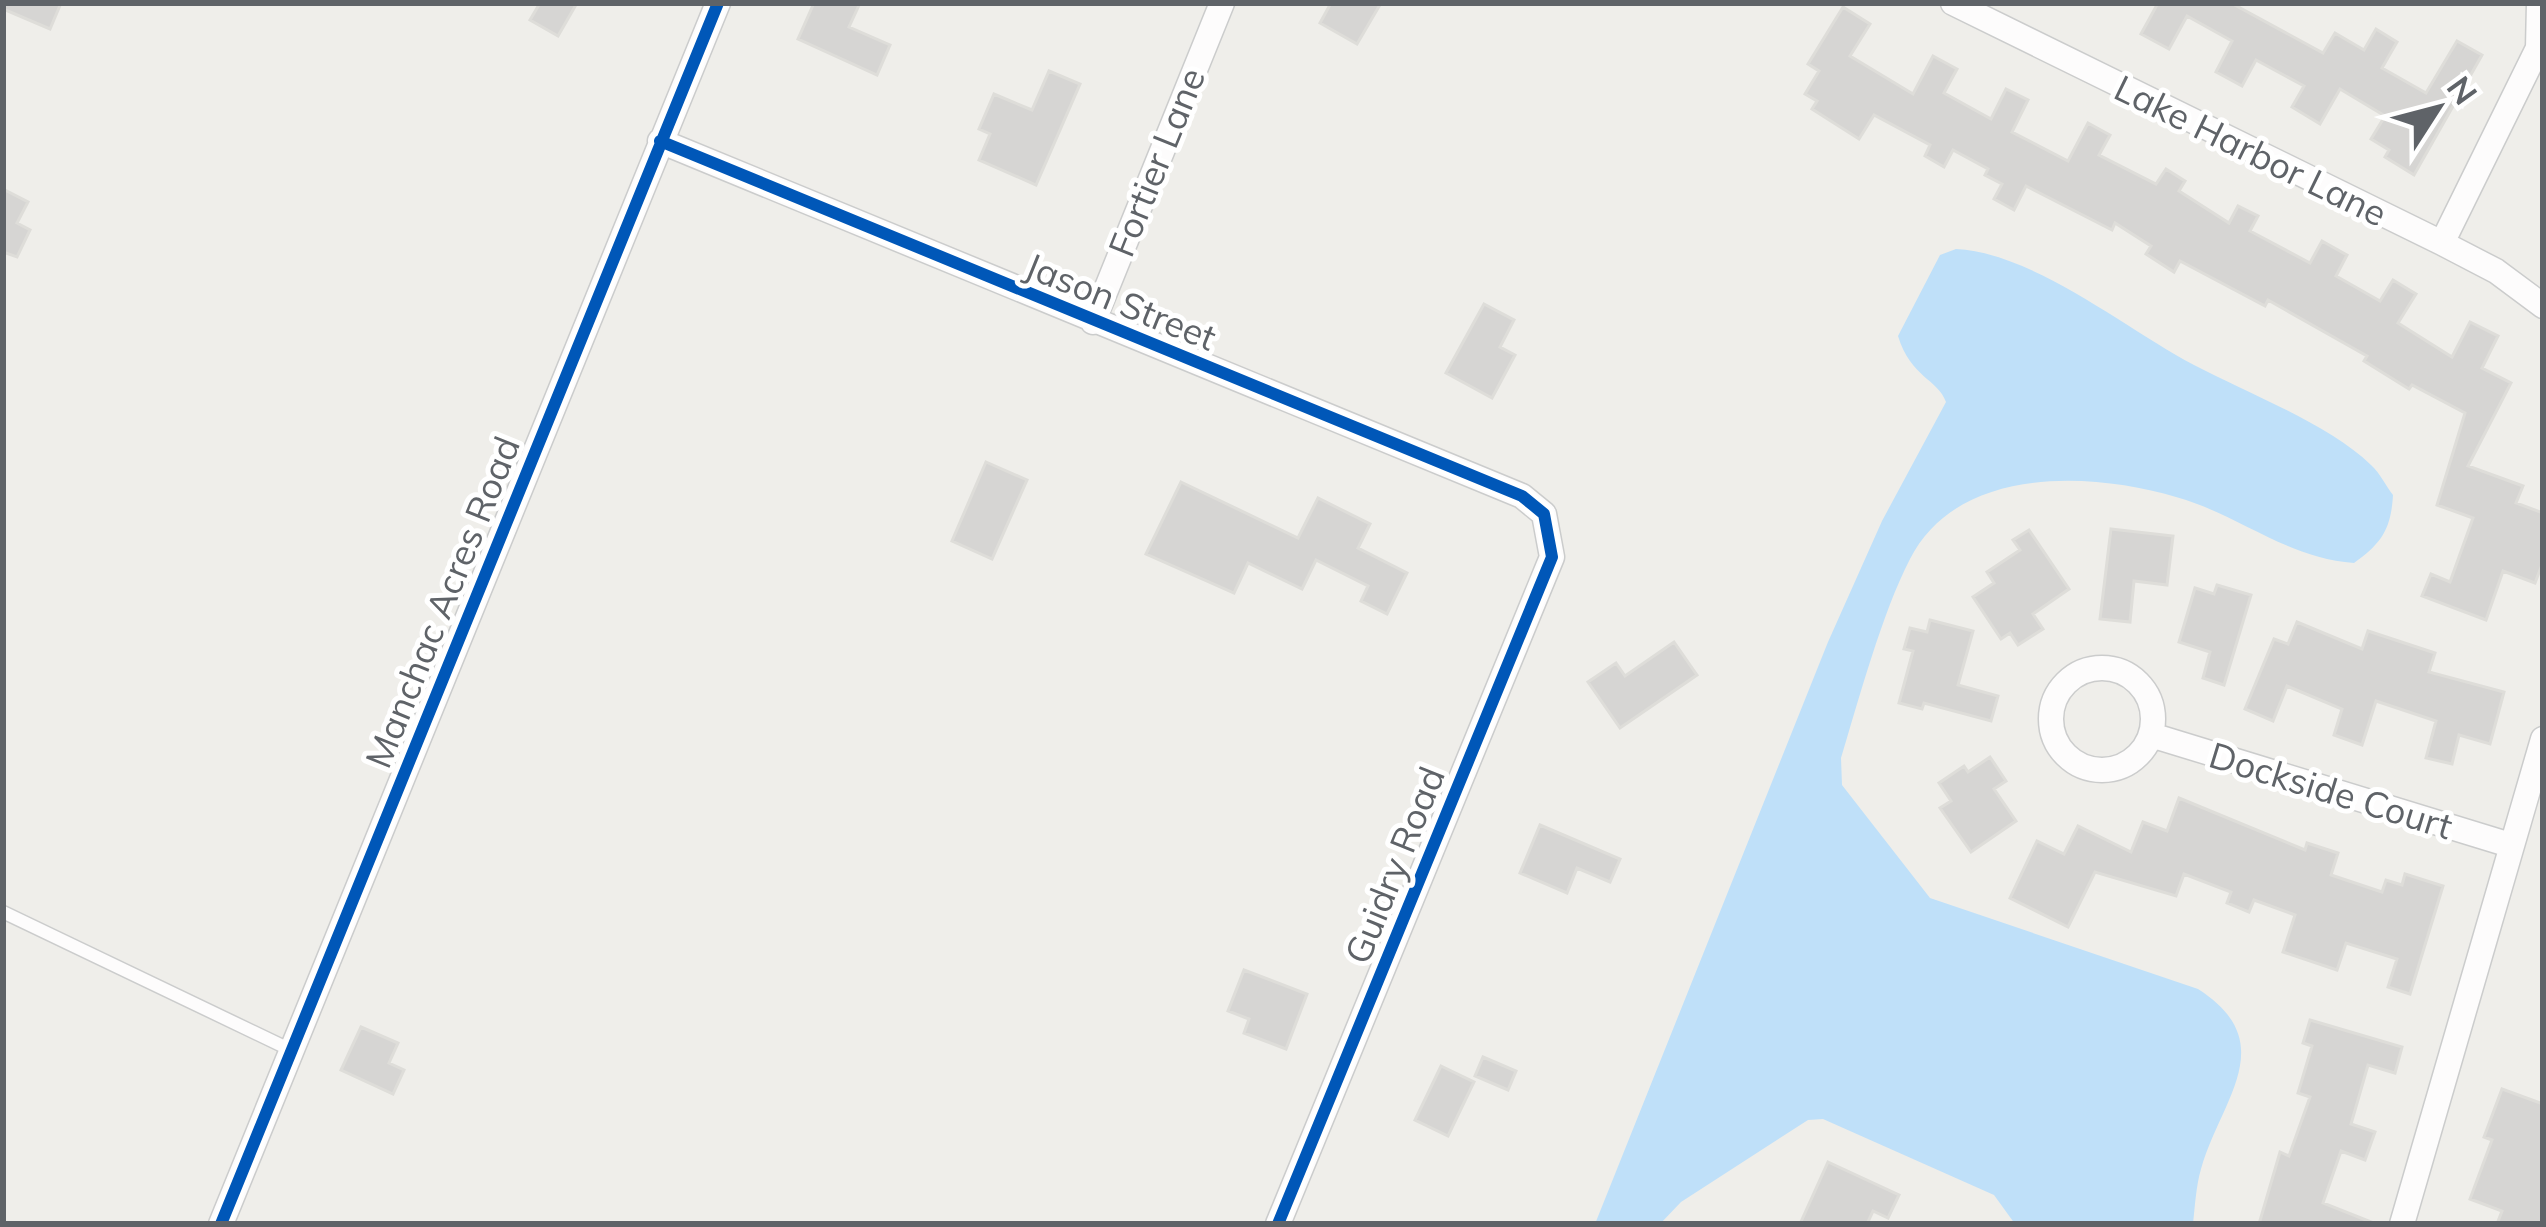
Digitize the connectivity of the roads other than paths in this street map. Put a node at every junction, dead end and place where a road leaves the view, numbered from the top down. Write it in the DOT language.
graph roads {
  1 [pos="718,3"];
  2 [pos="1222,3"];
  3 [pos="1953,3"];
  4 [pos="2539,3"];
  5 [pos="660,141"];
  6 [pos="2442,243"];
  7 [pos="2543,307"];
  8 [pos="1093,322"];
  9 [pos="1550,526"];
  10 [pos="2152,735"];
  11 [pos="2543,739"];
  12 [pos="2510,845"];
  13 [pos="3,912"];
  14 [pos="292,1050"];
  15 [pos="221,1224"];
  16 [pos="1278,1224"];
  17 [pos="2402,1224"];
  1 -- 5 [label="street, Manchac Acres Road"];
  2 -- 8 [label="street, Fortier Lane"];
  3 -- 6 [label="street, Lake Harbor Lane"];
  4 -- 6 [label="street"];
  5 -- 8 [label="street, Jason Street"];
  5 -- 14 [label="street, Manchac Acres Road"];
  6 -- 7 [label="street, Lake Harbor Lane"];
  8 -- 9 [label="street, Jason Street"];
  9 -- 16 [label="street, Guidry Road"];
  10 -- 10 [label="street"];
  10 -- 12 [label="street, Dockside Court"];
  11 -- 12 [label="street"];
  12 -- 17 [label="street"];
  13 -- 14 [label="lane"];
  14 -- 15 [label="street, Manchac Acres Road"];
}
